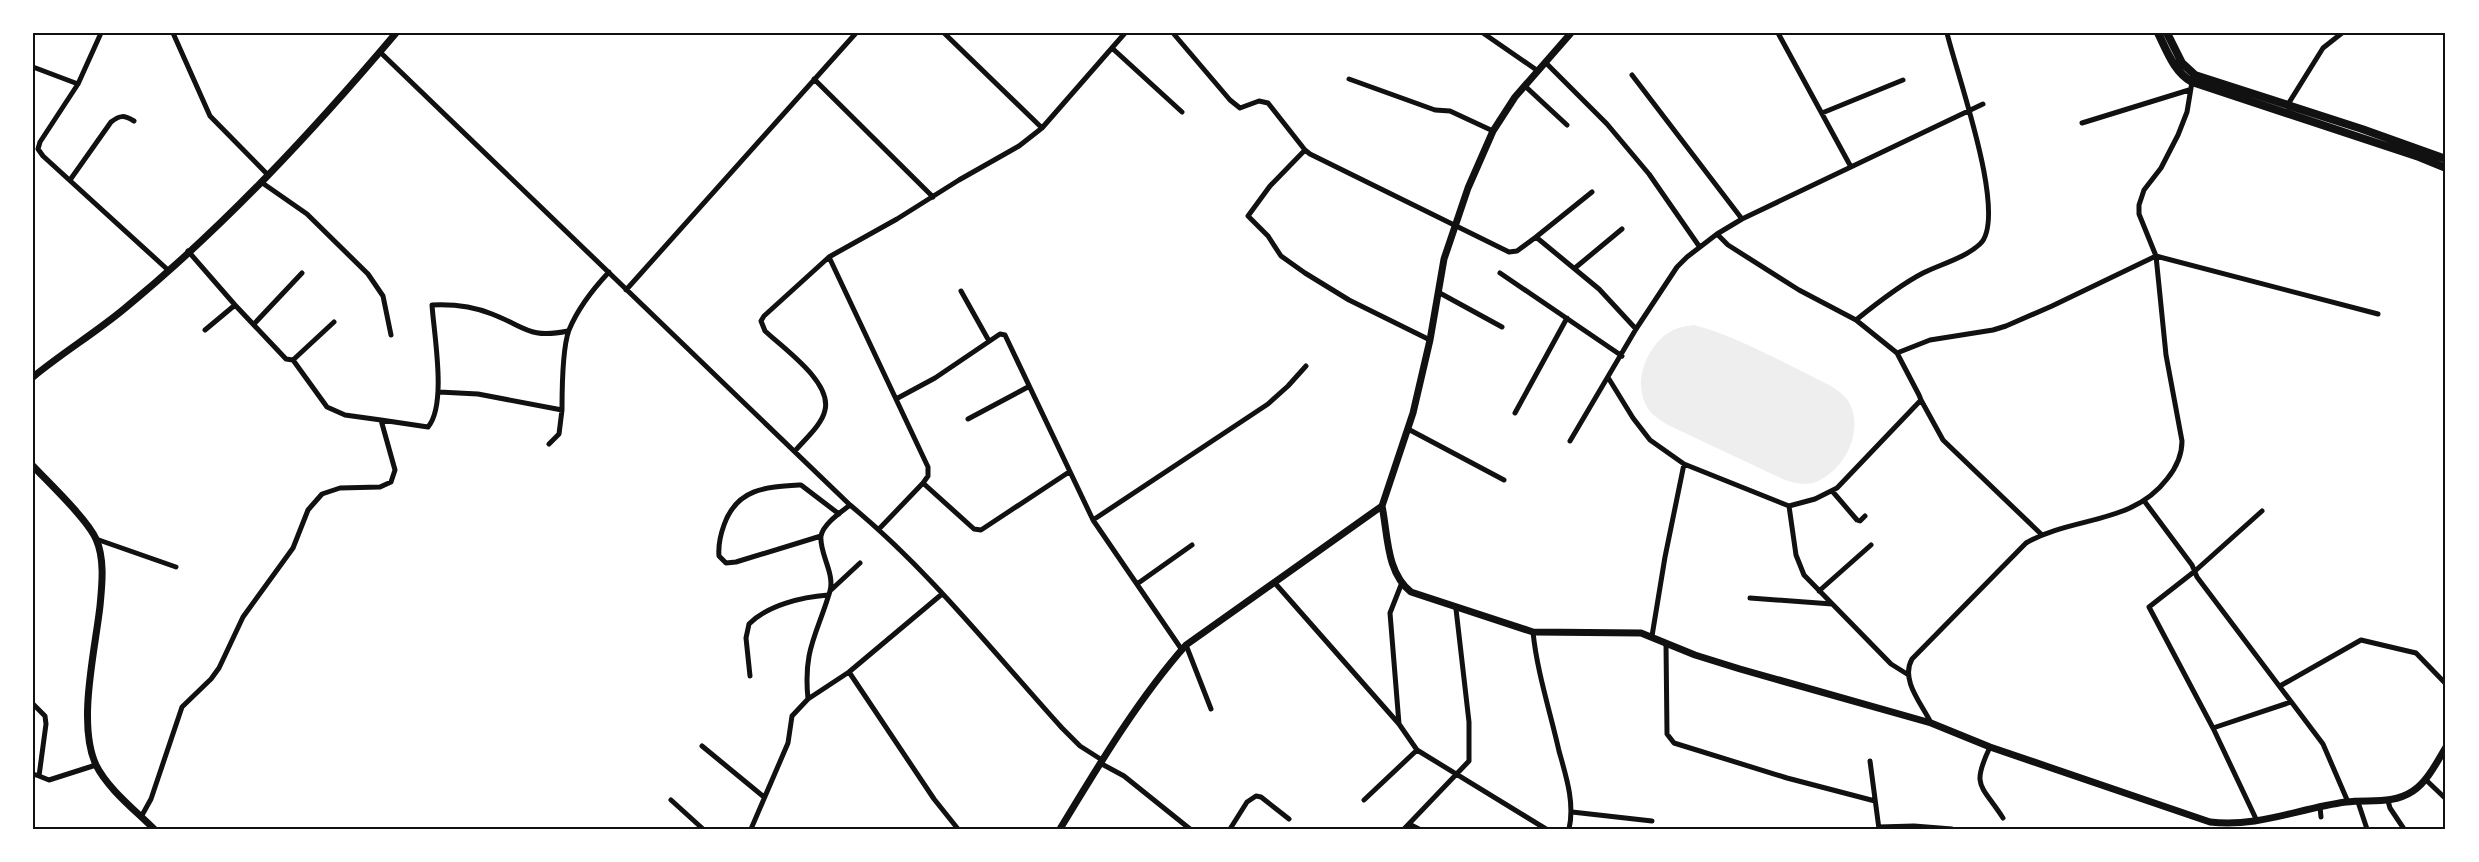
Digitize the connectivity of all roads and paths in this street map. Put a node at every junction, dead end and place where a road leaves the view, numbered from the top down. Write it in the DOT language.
graph roads {
  1 [pos="101,33"];
  2 [pos="173,33"];
  3 [pos="396,33"];
  4 [pos="856,33"];
  5 [pos="944,33"];
  6 [pos="1125,33"];
  7 [pos="1173,33"];
  8 [pos="1483,33"];
  9 [pos="1571,33"];
  10 [pos="1778,33"];
  11 [pos="1947,33"];
  12 [pos="2158,33"];
  13 [pos="2167,33"];
  14 [pos="2342,33"];
  15 [pos="952,35"];
  16 [pos="1112,48"];
  17 [pos="380,52"];
  18 [pos="1545,62"];
  19 [pos="2179,65"];
  20 [pos="33,67"];
  21 [pos="1538,70"];
  22 [pos="1632,75"];
  23 [pos="814,79"];
  24 [pos="1349,79"];
  25 [pos="1903,80"];
  26 [pos="78,84"];
  27 [pos="1525,86"];
  28 [pos="2190,86"];
  29 [pos="1983,104"];
  30 [pos="2287,106"];
  31 [pos="1968,111"];
  32 [pos="1182,112"];
  33 [pos="1822,113"];
  34 [pos="2311,117"];
  35 [pos="134,121"];
  36 [pos="2082,123"];
  37 [pos="1567,125"];
  38 [pos="1042,128"];
  39 [pos="1493,131"];
  40 [pos="1305,150"];
  41 [pos="2446,159"];
  42 [pos="1851,167"];
  43 [pos="2446,168"];
  44 [pos="268,175"];
  45 [pos="70,180"];
  46 [pos="261,182"];
  47 [pos="1592,192"];
  48 [pos="933,197"];
  49 [pos="1742,219"];
  50 [pos="1455,224"];
  51 [pos="1622,229"];
  52 [pos="1717,234"];
  53 [pos="1536,237"];
  54 [pos="1699,246"];
  55 [pos="189,251"];
  56 [pos="829,256"];
  57 [pos="2156,256"];
  58 [pos="1575,268"];
  59 [pos="168,270"];
  60 [pos="609,272"];
  61 [pos="302,273"];
  62 [pos="1500,273"];
  63 [pos="626,290"];
  64 [pos="961,291"];
  65 [pos="1438,292"];
  66 [pos="235,305"];
  67 [pos="2378,314"];
  68 [pos="1567,318"];
  69 [pos="1856,320"];
  70 [pos="333,322"];
  71 [pos="254,324"];
  72 [pos="1502,327"];
  73 [pos="1636,329"];
  74 [pos="205,330"];
  75 [pos="568,331"];
  76 [pos="391,335"];
  77 [pos="1430,340"];
  78 [pos="989,341"];
  79 [pos="1897,353"];
  80 [pos="1622,356"];
  81 [pos="293,360"];
  82 [pos="1306,366"];
  83 [pos="33,377"];
  84 [pos="1609,378"];
  85 [pos="1028,387"];
  86 [pos="439,392"];
  87 [pos="896,399"];
  88 [pos="1921,400"];
  89 [pos="562,410"];
  90 [pos="1515,413"];
  91 [pos="968,419"];
  92 [pos="381,420"];
  93 [pos="1408,429"];
  94 [pos="1570,441"];
  95 [pos="549,444"];
  96 [pos="795,451"];
  97 [pos="1684,464"];
  98 [pos="33,466"];
  99 [pos="1069,472"];
  100 [pos="1504,480"];
  101 [pos="923,483"];
  102 [pos="1833,492"];
  103 [pos="2145,502"];
  104 [pos="850,505"];
  105 [pos="1382,506"];
  106 [pos="1789,506"];
  107 [pos="2262,511"];
  108 [pos="839,514"];
  109 [pos="1865,516"];
  110 [pos="1093,520"];
  111 [pos="879,529"];
  112 [pos="2041,534"];
  113 [pos="821,536"];
  114 [pos="96,539"];
  115 [pos="1192,545"];
  116 [pos="1871,545"];
  117 [pos="860,563"];
  118 [pos="176,567"];
  119 [pos="2195,572"];
  120 [pos="1274,582"];
  121 [pos="1137,584"];
  122 [pos="1401,585"];
  123 [pos="1819,591"];
  124 [pos="829,592"];
  125 [pos="942,594"];
  126 [pos="1750,598"];
  127 [pos="1832,604"];
  128 [pos="1456,609"];
  129 [pos="1533,632"];
  130 [pos="1652,636"];
  131 [pos="1666,643"];
  132 [pos="1184,648"];
  133 [pos="849,672"];
  134 [pos="1907,674"];
  135 [pos="750,676"];
  136 [pos="2446,684"];
  137 [pos="2280,686"];
  138 [pos="808,699"];
  139 [pos="2292,702"];
  140 [pos="33,704"];
  141 [pos="1211,709"];
  142 [pos="1931,723"];
  143 [pos="1399,724"];
  144 [pos="2213,728"];
  145 [pos="702,746"];
  146 [pos="1990,747"];
  147 [pos="2446,747"];
  148 [pos="1417,750"];
  149 [pos="1870,761"];
  150 [pos="1101,762"];
  151 [pos="96,765"];
  152 [pos="36,775"];
  153 [pos="1456,775"];
  154 [pos="2425,779"];
  155 [pos="764,797"];
  156 [pos="2446,799"];
  157 [pos="671,800"];
  158 [pos="1364,800"];
  159 [pos="1875,801"];
  160 [pos="2388,801"];
  161 [pos="2348,802"];
  162 [pos="2358,802"];
  163 [pos="2320,807"];
  164 [pos="1572,812"];
  165 [pos="141,817"];
  166 [pos="2321,817"];
  167 [pos="2003,818"];
  168 [pos="1288,819"];
  169 [pos="1652,821"];
  170 [pos="2257,821"];
  171 [pos="1409,824"];
  172 [pos="2208,826"];
  173 [pos="1879,828"];
  174 [pos="154,829"];
  175 [pos="703,829"];
  176 [pos="751,829"];
  177 [pos="958,829"];
  178 [pos="1060,829"];
  179 [pos="1190,829"];
  180 [pos="1230,829"];
  181 [pos="1404,829"];
  182 [pos="1419,829"];
  183 [pos="1546,829"];
  184 [pos="1569,829"];
  185 [pos="1952,829"];
  186 [pos="2367,829"];
  187 [pos="2404,829"];
  1 -- 26 [label="street"];
  2 -- 44 [label="street"];
  3 -- 17 [label="street"];
  4 -- 23 [label="street"];
  5 -- 15 [label="street"];
  6 -- 16 [label="street"];
  7 -- 40 [label="street"];
  8 -- 21 [label="street"];
  9 -- 18 [label="street"];
  10 -- 33 [label="street"];
  11 -- 31 [label="street"];
  12 -- 19 [label="main road"];
  13 -- 19 [label="main road"];
  14 -- 30 [label="street"];
  15 -- 38 [label="street"];
  16 -- 32 [label="street"];
  16 -- 38 [label="street"];
  17 -- 44 [label="street"];
  17 -- 60 [label="street"];
  18 -- 21 [label="street"];
  18 -- 54 [label="street"];
  19 -- 28 [label="main road"];
  19 -- 30 [label="main road"];
  20 -- 26 [label="street"];
  21 -- 27 [label="street"];
  22 -- 49 [label="street"];
  23 -- 48 [label="street"];
  23 -- 63 [label="street"];
  24 -- 39 [label="street"];
  25 -- 33 [label="street"];
  26 -- 45 [label="street"];
  27 -- 37 [label="street"];
  27 -- 39 [label="street"];
  28 -- 34 [label="main road"];
  28 -- 36 [label="street"];
  28 -- 57 [label="street"];
  29 -- 31 [label="street"];
  30 -- 34 [label="main road"];
  31 -- 42 [label="street"];
  31 -- 69 [label="street"];
  33 -- 42 [label="street"];
  34 -- 41 [label="main road"];
  34 -- 43 [label="main road"];
  35 -- 45 [label="street"];
  38 -- 48 [label="street"];
  39 -- 50 [label="street"];
  40 -- 50 [label="street"];
  40 -- 77 [label="street"];
  42 -- 49 [label="street"];
  44 -- 46 [label="street"];
  45 -- 59 [label="street"];
  46 -- 55 [label="street"];
  46 -- 76 [label="street"];
  47 -- 53 [label="street"];
  48 -- 56 [label="street"];
  49 -- 52 [label="street"];
  50 -- 53 [label="street"];
  50 -- 65 [label="street"];
  51 -- 58 [label="street"];
  52 -- 54 [label="street"];
  52 -- 69 [label="street"];
  53 -- 58 [label="street"];
  54 -- 73 [label="street"];
  55 -- 59 [label="street"];
  55 -- 66 [label="street"];
  56 -- 87 [label="street"];
  56 -- 96 [label="street"];
  57 -- 67 [label="street"];
  57 -- 79 [label="street"];
  57 -- 103 [label="street"];
  58 -- 73 [label="street"];
  59 -- 83 [label="street"];
  60 -- 63 [label="street"];
  60 -- 75 [label="street"];
  61 -- 71 [label="street"];
  62 -- 68 [label="street"];
  63 -- 96 [label="street"];
  64 -- 78 [label="street"];
  65 -- 72 [label="street"];
  65 -- 77 [label="street"];
  66 -- 71 [label="street"];
  66 -- 74 [label="street"];
  68 -- 80 [label="street"];
  68 -- 90 [label="street"];
  69 -- 79 [label="street"];
  70 -- 81 [label="street"];
  71 -- 81 [label="street"];
  73 -- 80 [label="street"];
  75 -- 86 [label="street"];
  75 -- 89 [label="street"];
  77 -- 93 [label="street"];
  78 -- 85 [label="street"];
  78 -- 87 [label="street"];
  79 -- 88 [label="street"];
  80 -- 84 [label="street"];
  81 -- 92 [label="street"];
  82 -- 110 [label="street"];
  84 -- 94 [label="street"];
  84 -- 97 [label="street"];
  85 -- 91 [label="street"];
  85 -- 99 [label="street"];
  86 -- 89 [label="street"];
  86 -- 92 [label="street"];
  87 -- 101 [label="street"];
  88 -- 102 [label="street"];
  88 -- 112 [label="street"];
  89 -- 95 [label="street"];
  92 -- 165 [label="street"];
  93 -- 100 [label="street"];
  93 -- 105 [label="street"];
  96 -- 104 [label="street"];
  97 -- 106 [label="street"];
  97 -- 130 [label="street"];
  98 -- 114 [label="street"];
  99 -- 101 [label="street"];
  99 -- 110 [label="street"];
  101 -- 111 [label="street"];
  102 -- 106 [label="street"];
  102 -- 109 [label="street"];
  103 -- 112 [label="street"];
  103 -- 119 [label="street"];
  104 -- 108 [label="street"];
  104 -- 111 [label="street"];
  105 -- 120 [label="street"];
  105 -- 122 [label="street"];
  106 -- 123 [label="street"];
  107 -- 119 [label="street"];
  108 -- 113 [label="street"];
  108 -- 113 [label="street"];
  110 -- 121 [label="street"];
  111 -- 125 [label="street"];
  112 -- 134 [label="street"];
  113 -- 124 [label="street"];
  114 -- 118 [label="street"];
  114 -- 151 [label="street"];
  115 -- 121 [label="street"];
  116 -- 123 [label="street"];
  117 -- 124 [label="street"];
  119 -- 137 [label="street"];
  119 -- 144 [label="street"];
  120 -- 132 [label="street"];
  120 -- 143 [label="street"];
  121 -- 132 [label="street"];
  122 -- 128 [label="street"];
  122 -- 143 [label="street"];
  123 -- 127 [label="street"];
  124 -- 135 [label="street"];
  124 -- 138 [label="street"];
  125 -- 133 [label="street"];
  125 -- 150 [label="street"];
  126 -- 127 [label="street"];
  127 -- 134 [label="street"];
  128 -- 129 [label="street"];
  128 -- 153 [label="street"];
  129 -- 130 [label="street"];
  129 -- 164 [label="street"];
  130 -- 131 [label="street"];
  131 -- 142 [label="street"];
  131 -- 159 [label="street"];
  132 -- 141 [label="street"];
  132 -- 150 [label="street"];
  133 -- 138 [label="street"];
  133 -- 177 [label="street"];
  134 -- 142 [label="street"];
  136 -- 137 [label="street"];
  137 -- 139 [label="street"];
  138 -- 155 [label="street"];
  139 -- 144 [label="street"];
  139 -- 161 [label="street"];
  140 -- 152 [label="street"];
  142 -- 146 [label="street"];
  143 -- 148 [label="street"];
  144 -- 170 [label="street"];
  145 -- 155 [label="street"];
  146 -- 167 [label="street"];
  146 -- 172 [label="street"];
  147 -- 154 [label="street"];
  148 -- 153 [label="street"];
  148 -- 158 [label="street"];
  149 -- 159 [label="street"];
  150 -- 178 [label="street"];
  150 -- 179 [label="street"];
  151 -- 152 [label="street"];
  151 -- 165 [label="street"];
  153 -- 171 [label="street"];
  153 -- 183 [label="street"];
  154 -- 156 [label="street"];
  154 -- 160 [label="street"];
  155 -- 176 [label="street"];
  157 -- 175 [label="street"];
  159 -- 173 [label="street"];
  160 -- 162 [label="street"];
  160 -- 187 [label="street"];
  161 -- 162 [label="street"];
  161 -- 163 [label="street"];
  162 -- 186 [label="street"];
  163 -- 166 [label="street"];
  163 -- 170 [label="street"];
  164 -- 169 [label="street"];
  164 -- 184 [label="street"];
  165 -- 174 [label="street"];
  168 -- 180 [label="street"];
  170 -- 172 [label="street"];
  171 -- 181 [label="street"];
  171 -- 182 [label="street"];
  173 -- 185 [label="street"];
}
